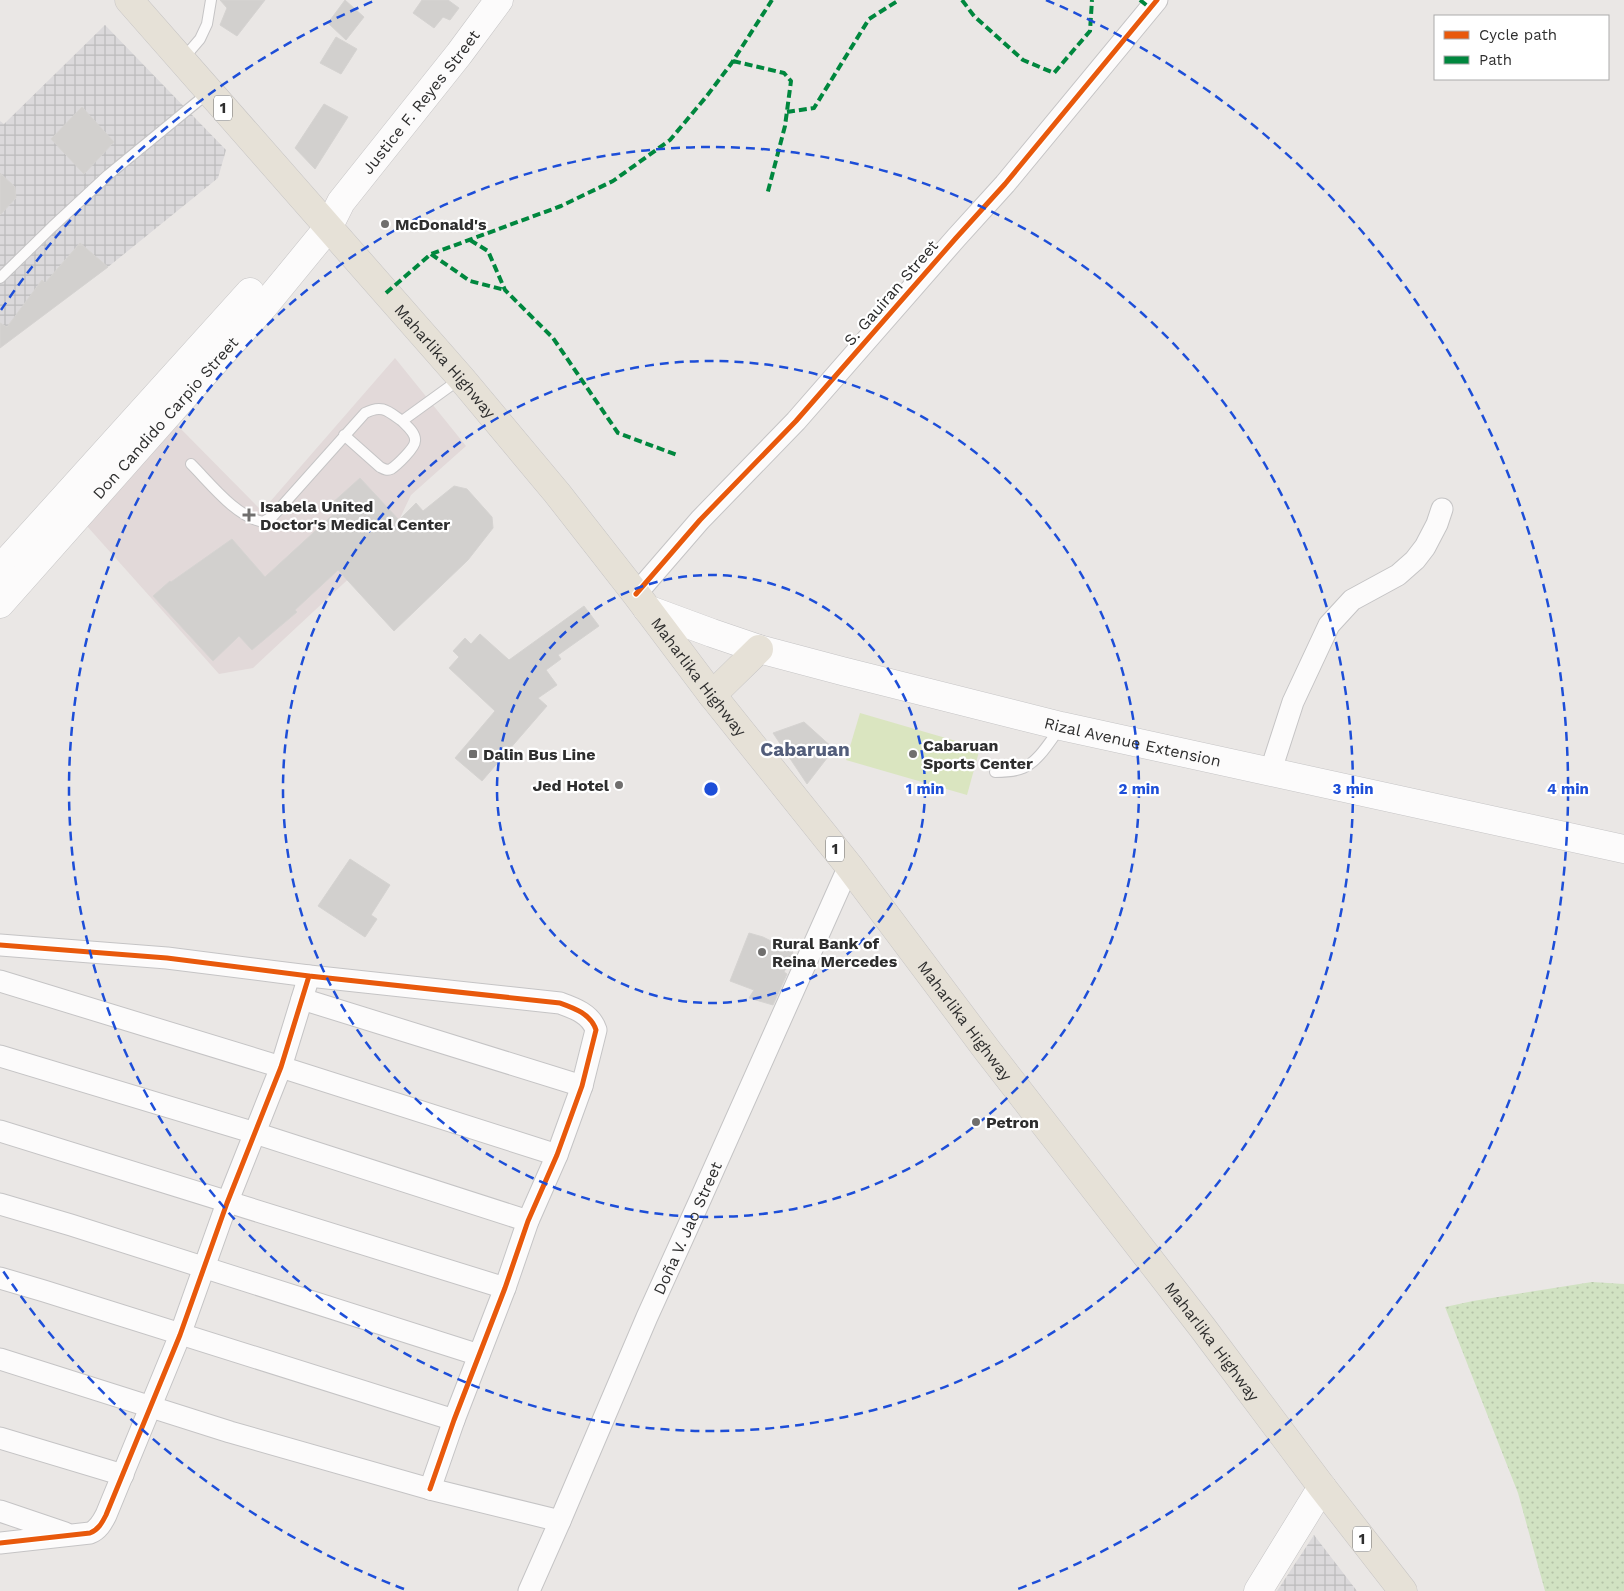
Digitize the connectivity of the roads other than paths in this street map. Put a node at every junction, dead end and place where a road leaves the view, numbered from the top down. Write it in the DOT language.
graph roads {
  1 [pos="129,0"];
  2 [pos="211,0"];
  3 [pos="499,0"];
  4 [pos="1157,0"];
  5 [pos="182,61"];
  6 [pos="209,92"];
  7 [pos="322,221"];
  8 [pos="0,278"];
  9 [pos="461,378"];
  10 [pos="402,421"];
  11 [pos="344,435"];
  12 [pos="191,464"];
  13 [pos="1442,508"];
  14 [pos="0,569"];
  15 [pos="642,602"];
  16 [pos="0,604"];
  17 [pos="759,649"];
  18 [pos="712,695"];
  19 [pos="1061,726"];
  20 [pos="995,772"];
  21 [pos="1270,773"];
  22 [pos="1624,849"];
  23 [pos="849,866"];
  24 [pos="0,945"];
  25 [pos="309,976"];
  26 [pos="0,981"];
  27 [pos="302,999"];
  28 [pos="0,1056"];
  29 [pos="281,1067"];
  30 [pos="582,1086"];
  31 [pos="0,1131"];
  32 [pos="255,1133"];
  33 [pos="557,1155"];
  34 [pos="227,1202"];
  35 [pos="0,1204"];
  36 [pos="528,1221"];
  37 [pos="204,1268"];
  38 [pos="0,1278"];
  39 [pos="505,1288"];
  40 [pos="180,1335"];
  41 [pos="479,1355"];
  42 [pos="0,1359"];
  43 [pos="152,1407"];
  44 [pos="454,1420"];
  45 [pos="0,1438"];
  46 [pos="122,1475"];
  47 [pos="1322,1487"];
  48 [pos="430,1489"];
  49 [pos="0,1511"];
  50 [pos="560,1521"];
  51 [pos="70,1535"];
  52 [pos="0,1543"];
  53 [pos="529,1591"];
  54 [pos="1258,1591"];
  55 [pos="1403,1591"];
  1 -- 5 [label="main road, Maharlika Highway / 1"];
  2 -- 5 [label="lane"];
  3 -- 7 [label="main road, Justice F. Reyes Street"];
  4 -- 15 [label="street, S. Gauiran Street"];
  5 -- 6 [label="main road, Maharlika Highway / 1"];
  6 -- 7 [label="main road, Maharlika Highway / 1"];
  6 -- 8 [label="lane"];
  7 -- 9 [label="main road, Maharlika Highway / 1"];
  7 -- 14 [label="main road, Don Candido Carpio Street"];
  7 -- 16 [label="main road, Don Candido Carpio Street"];
  9 -- 10 [label="lane"];
  9 -- 15 [label="main road, Maharlika Highway / 1"];
  10 -- 11 [label="lane"];
  10 -- 11 [label="lane"];
  11 -- 12 [label="lane"];
  13 -- 21 [label="street"];
  15 -- 17 [label="main road, Rizal Avenue Extension"];
  15 -- 18 [label="main road, Maharlika Highway / 1"];
  17 -- 18 [label="main road"];
  17 -- 19 [label="main road, Rizal Avenue Extension"];
  18 -- 23 [label="main road, Maharlika Highway / 1"];
  19 -- 20 [label="lane"];
  19 -- 21 [label="main road, Rizal Avenue Extension"];
  21 -- 22 [label="main road, Rizal Avenue Extension"];
  23 -- 47 [label="main road, Maharlika Highway / 1"];
  23 -- 50 [label="street, Doña V. Jao Street"];
  24 -- 25 [label="street"];
  25 -- 27 [label="street"];
  25 -- 30 [label="street"];
  26 -- 29 [label="street"];
  27 -- 29 [label="street"];
  27 -- 30 [label="street"];
  28 -- 32 [label="street"];
  29 -- 32 [label="street"];
  29 -- 33 [label="street"];
  30 -- 33 [label="street"];
  31 -- 34 [label="street"];
  32 -- 34 [label="street"];
  32 -- 36 [label="street"];
  33 -- 36 [label="street"];
  34 -- 37 [label="street"];
  34 -- 39 [label="street"];
  35 -- 37 [label="street"];
  36 -- 39 [label="street"];
  37 -- 40 [label="street"];
  37 -- 41 [label="street"];
  38 -- 40 [label="street"];
  39 -- 41 [label="street"];
  40 -- 43 [label="street"];
  40 -- 44 [label="street"];
  41 -- 44 [label="street"];
  42 -- 43 [label="street"];
  43 -- 46 [label="street"];
  43 -- 48 [label="street"];
  44 -- 48 [label="street"];
  45 -- 46 [label="street"];
  46 -- 51 [label="street"];
  47 -- 54 [label="main road"];
  47 -- 55 [label="main road, Maharlika Highway / 1"];
  48 -- 50 [label="street"];
  49 -- 51 [label="street"];
  50 -- 53 [label="street, Doña V. Jao Street"];
  51 -- 52 [label="street"];
}
